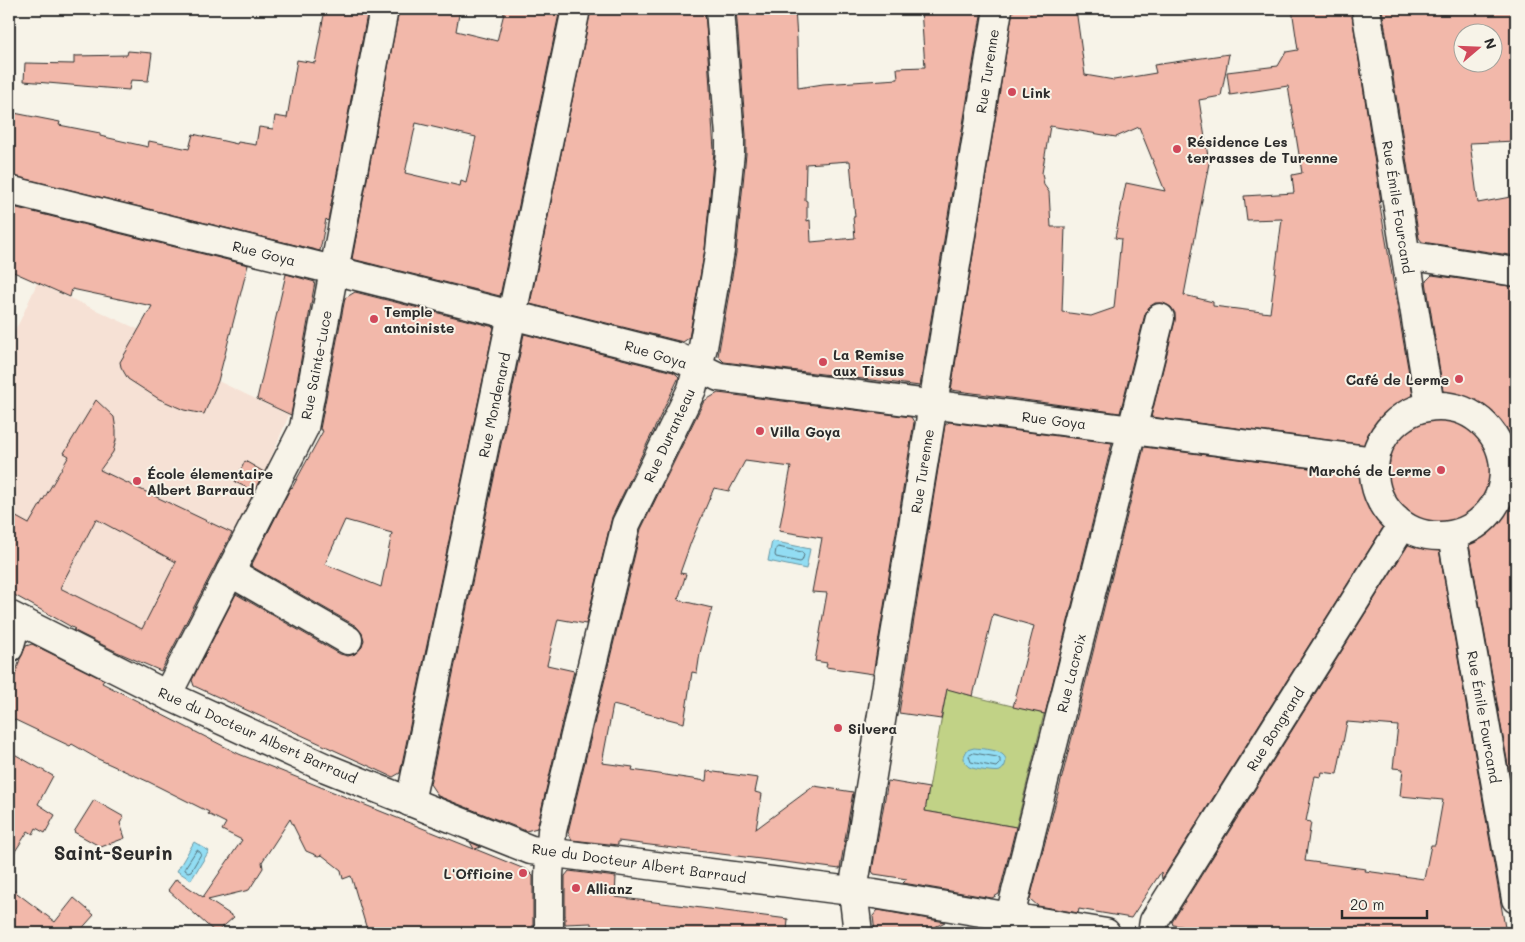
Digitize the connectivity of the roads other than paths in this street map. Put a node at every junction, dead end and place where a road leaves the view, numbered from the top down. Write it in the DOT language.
graph roads {
  1 [pos="384,9"];
  2 [pos="576,9"];
  3 [pos="720,9"];
  4 [pos="998,9"];
  5 [pos="1366,9"];
  6 [pos="9,190"];
  7 [pos="1406,255"];
  8 [pos="334,271"];
  9 [pos="1516,272"];
  10 [pos="512,316"];
  11 [pos="1160,318"];
  12 [pos="698,367"];
  13 [pos="933,404"];
  14 [pos="1430,406"];
  15 [pos="1132,430"];
  16 [pos="1374,461"];
  17 [pos="1402,526"];
  18 [pos="1452,536"];
  19 [pos="230,572"];
  20 [pos="13,618"];
  21 [pos="348,640"];
  22 [pos="9,648"];
  23 [pos="167,694"];
  24 [pos="410,802"];
  25 [pos="550,852"];
  26 [pos="854,891"];
  27 [pos="1516,899"];
  28 [pos="1010,916"];
  29 [pos="550,933"];
  30 [pos="858,933"];
  31 [pos="1106,933"];
  32 [pos="1152,933"];
  1 -- 8 [label="street, Rue Sainte-Luce"];
  2 -- 10 [label="street, Rue Mondenard"];
  3 -- 12 [label="street, Rue Duranteau"];
  4 -- 13 [label="street, Rue Turenne"];
  5 -- 7 [label="street, Rue Émile Fourcand"];
  6 -- 8 [label="street, Rue Goya"];
  7 -- 9 [label="street"];
  7 -- 14 [label="street, Rue Émile Fourcand"];
  8 -- 10 [label="street, Rue Goya"];
  8 -- 19 [label="street, Rue Sainte-Luce"];
  10 -- 12 [label="street, Rue Goya"];
  10 -- 24 [label="street, Rue Mondenard"];
  11 -- 15 [label="street, Rue Lacroix"];
  12 -- 13 [label="street, Rue Goya"];
  12 -- 25 [label="street, Rue Duranteau"];
  13 -- 15 [label="street, Rue Goya"];
  13 -- 26 [label="street, Rue Turenne"];
  14 -- 16 [label="street"];
  14 -- 18 [label="street"];
  15 -- 16 [label="street, Rue Goya"];
  15 -- 28 [label="street, Rue Lacroix"];
  16 -- 17 [label="street"];
  17 -- 18 [label="street"];
  17 -- 32 [label="street, Rue Bongrand"];
  18 -- 27 [label="street, Rue Émile Fourcand"];
  19 -- 21 [label="street"];
  19 -- 23 [label="street, Rue Sainte-Luce"];
  20 -- 22 [label="street"];
  20 -- 23 [label="street, Rue du Docteur Albert Barraud"];
  23 -- 24 [label="street, Rue du Docteur Albert Barraud"];
  24 -- 25 [label="street, Rue du Docteur Albert Barraud"];
  25 -- 26 [label="street, Rue du Docteur Albert Barraud"];
  25 -- 29 [label="street, Rue Duranteau"];
  26 -- 28 [label="street, Rue du Docteur Albert Barraud"];
  26 -- 30 [label="street, Rue Turenne"];
  28 -- 31 [label="street, Rue du Docteur Albert Barraud"];
}
